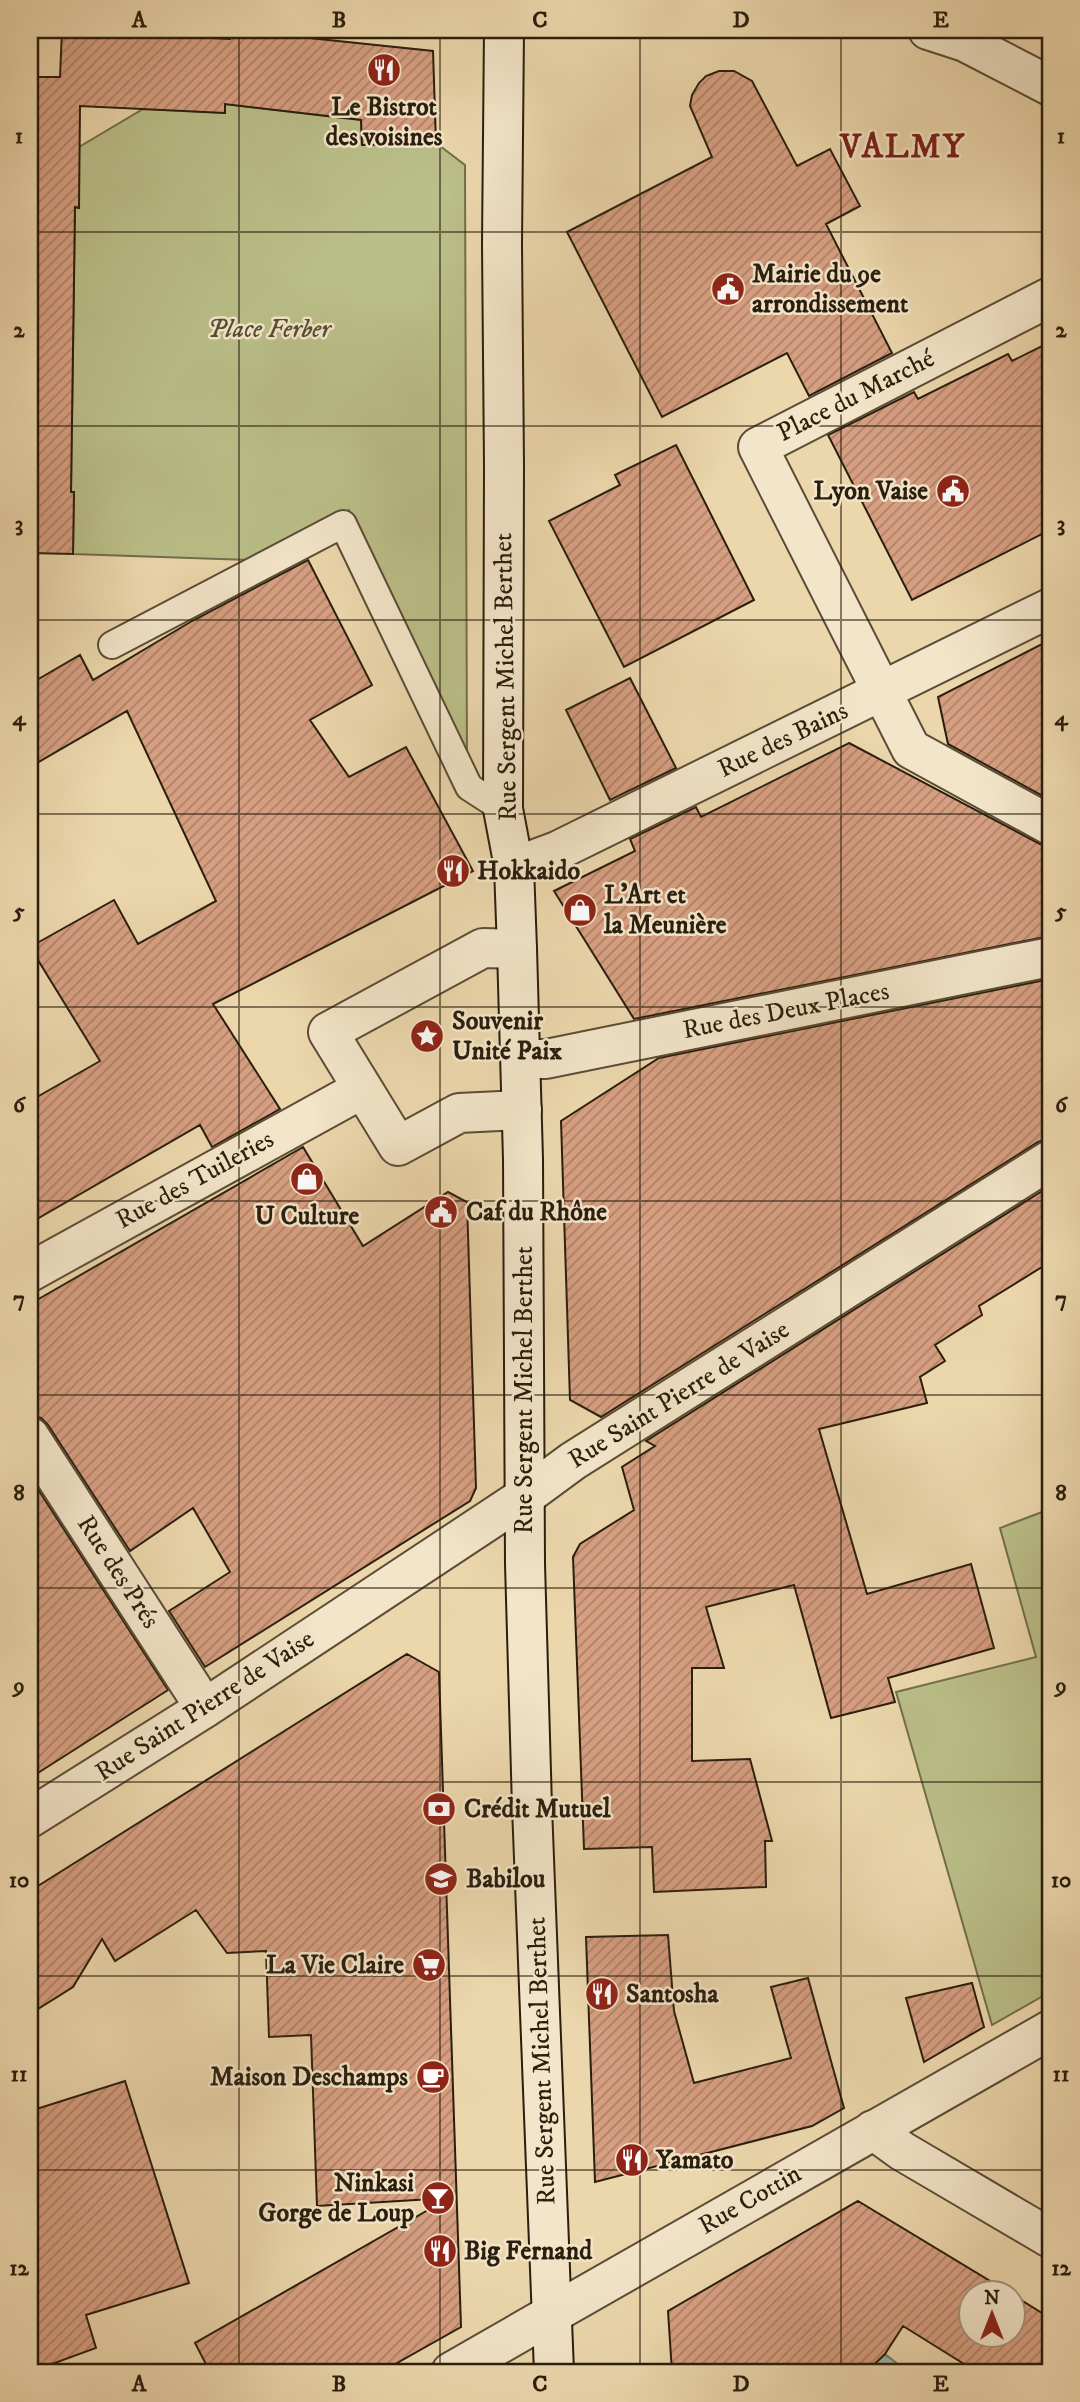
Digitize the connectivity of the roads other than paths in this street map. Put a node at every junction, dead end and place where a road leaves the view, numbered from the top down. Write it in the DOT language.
graph roads {
  1 [pos="504,30"];
  2 [pos="928,30"];
  3 [pos="1050,86"];
  4 [pos="1050,297"];
  5 [pos="1050,608"];
  6 [pos="112,645"];
  7 [pos="882,692"];
  8 [pos="503,809"];
  9 [pos="1050,825"];
  10 [pos="514,867"];
  11 [pos="517,949"];
  12 [pos="1050,957"];
  13 [pos="521,1059"];
  14 [pos="362,1088"];
  15 [pos="522,1110"];
  16 [pos="1050,1160"];
  17 [pos="30,1272"];
  18 [pos="30,1437"];
  19 [pos="524,1497"];
  20 [pos="205,1708"];
  21 [pos="30,1818"];
  22 [pos="1050,2030"];
  23 [pos="873,2130"];
  24 [pos="1050,2238"];
  25 [pos="552,2314"];
  26 [pos="451,2372"];
  27 [pos="554,2372"];
  1 -- 8 [label="street, Rue Sergent Michel Berthet"];
  2 -- 3 [label="street"];
  4 -- 7 [label="street, Place du Marché"];
  5 -- 7 [label="street, Rue des Bains"];
  6 -- 8 [label="lane"];
  7 -- 9 [label="street"];
  7 -- 10 [label="street, Rue des Bains"];
  8 -- 10 [label="street, Rue Sergent Michel Berthet"];
  10 -- 11 [label="street, Rue Sergent Michel Berthet"];
  11 -- 13 [label="street, Rue Sergent Michel Berthet"];
  11 -- 14 [label="street"];
  12 -- 13 [label="street, Rue des Deux Places"];
  13 -- 15 [label="street, Rue Sergent Michel Berthet"];
  14 -- 15 [label="street"];
  14 -- 17 [label="street, Rue des Tuileries"];
  15 -- 19 [label="street, Rue Sergent Michel Berthet"];
  16 -- 19 [label="street, Rue Saint Pierre de Vaise"];
  18 -- 20 [label="street, Rue des Prés"];
  19 -- 20 [label="street, Rue Saint Pierre de Vaise"];
  19 -- 25 [label="street, Rue Sergent Michel Berthet"];
  20 -- 21 [label="street, Rue Saint Pierre de Vaise"];
  22 -- 23 [label="street, Rue Cottin"];
  23 -- 24 [label="street"];
  23 -- 25 [label="street, Rue Cottin"];
  25 -- 26 [label="street, Rue Cottin"];
  25 -- 27 [label="street, Rue Sergent Michel Berthet"];
}
